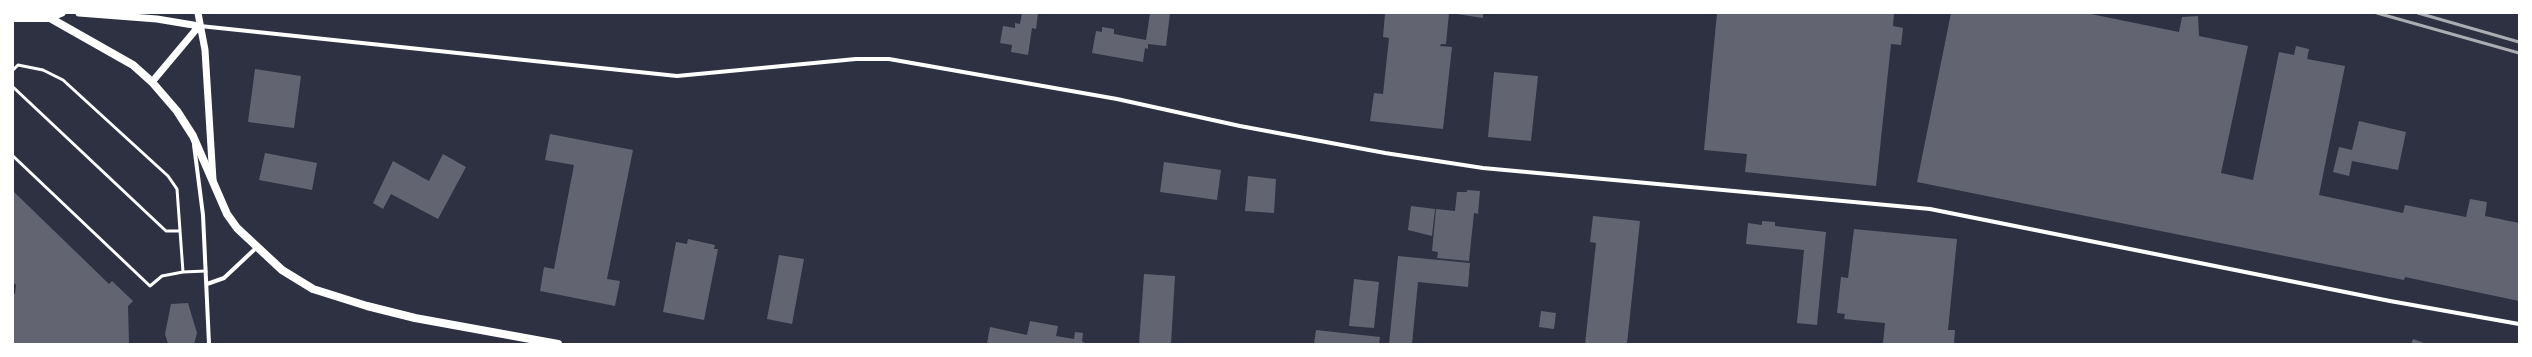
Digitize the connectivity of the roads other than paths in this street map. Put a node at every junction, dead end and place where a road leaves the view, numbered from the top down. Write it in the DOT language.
graph roads {
  1 [pos="62,13"];
  2 [pos="79,13"];
  3 [pos="198,13"];
  4 [pos="13,18"];
  5 [pos="50,18"];
  6 [pos="199,26"];
  7 [pos="13,70"];
  8 [pos="152,82"];
  9 [pos="13,87"];
  10 [pos="193,136"];
  11 [pos="13,156"];
  12 [pos="213,182"];
  13 [pos="180,231"];
  14 [pos="256,248"];
  15 [pos="206,271"];
  16 [pos="183,272"];
  17 [pos="207,284"];
  18 [pos="2519,324"];
  19 [pos="209,344"];
  20 [pos="558,344"];
  1 -- 5 [label="street"];
  2 -- 6 [label="street"];
  3 -- 6 [label="street"];
  4 -- 5 [label="main road"];
  5 -- 8 [label="main road"];
  6 -- 8 [label="street"];
  6 -- 12 [label="street"];
  6 -- 18 [label="street"];
  7 -- 13 [label="lane"];
  8 -- 10 [label="main road"];
  9 -- 13 [label="lane"];
  10 -- 12 [label="main road"];
  10 -- 15 [label="street"];
  11 -- 16 [label="lane"];
  12 -- 14 [label="main road"];
  13 -- 16 [label="lane"];
  14 -- 17 [label="street"];
  14 -- 20 [label="main road"];
  15 -- 16 [label="lane"];
  15 -- 17 [label="street"];
  17 -- 19 [label="street"];
}
